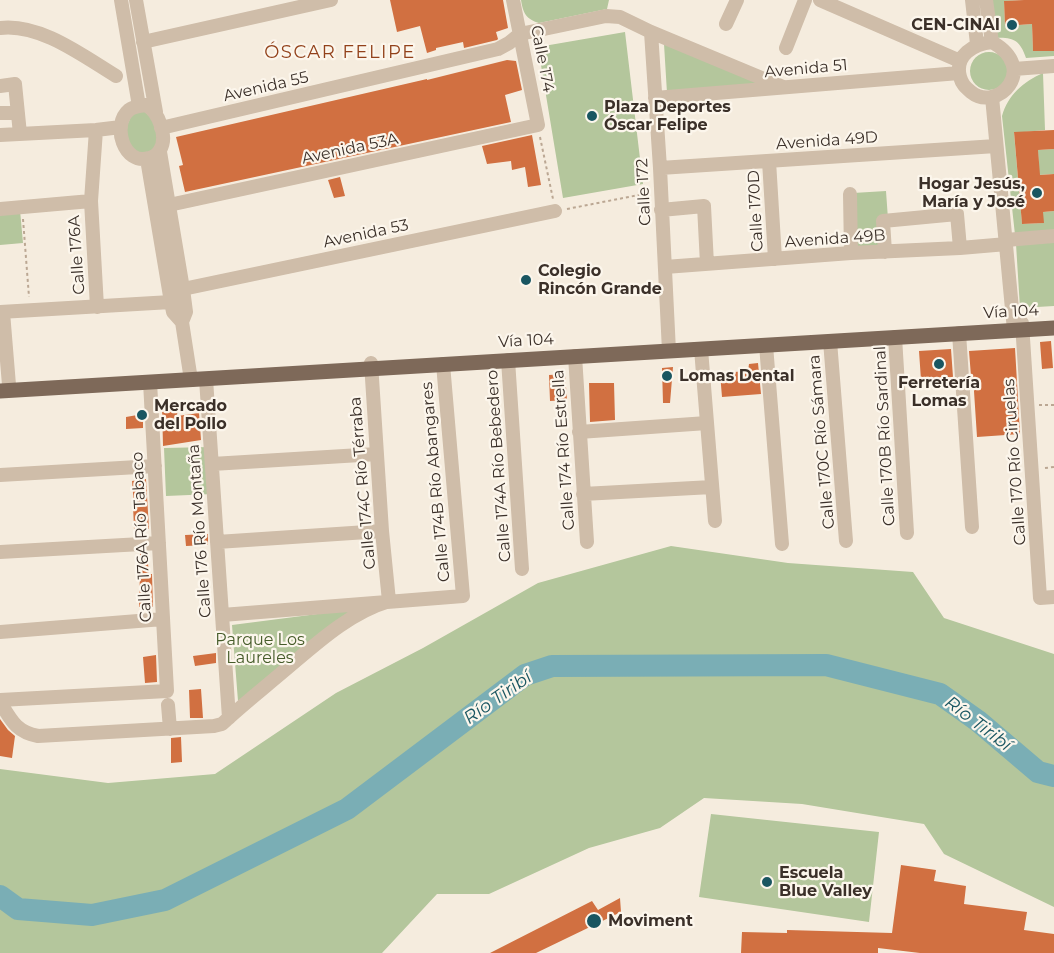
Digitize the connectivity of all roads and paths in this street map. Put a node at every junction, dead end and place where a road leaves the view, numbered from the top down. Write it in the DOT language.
graph roads {
  1 [pos="121,0"];
  2 [pos="136,0"];
  3 [pos="331,0"];
  4 [pos="513,0"];
  5 [pos="737,0"];
  6 [pos="805,0"];
  7 [pos="820,0"];
  8 [pos="972,0"];
  9 [pos="986,0"];
  10 [pos="838,4"];
  11 [pos="726,24"];
  12 [pos="0,28"];
  13 [pos="651,32"];
  14 [pos="520,34"];
  15 [pos="143,42"];
  16 [pos="992,42"];
  17 [pos="977,44"];
  18 [pos="786,48"];
  19 [pos="1054,66"];
  20 [pos="960,67"];
  21 [pos="1014,69"];
  22 [pos="116,76"];
  23 [pos="0,86"];
  24 [pos="783,87"];
  25 [pos="992,97"];
  26 [pos="655,98"];
  27 [pos="139,106"];
  28 [pos="156,112"];
  29 [pos="0,113"];
  30 [pos="18,113"];
  31 [pos="538,126"];
  32 [pos="121,127"];
  33 [pos="161,128"];
  34 [pos="96,130"];
  35 [pos="20,134"];
  36 [pos="0,135"];
  37 [pos="996,146"];
  38 [pos="159,152"];
  39 [pos="147,159"];
  40 [pos="769,161"];
  41 [pos="660,168"];
  42 [pos="661,190"];
  43 [pos="850,194"];
  44 [pos="91,201"];
  45 [pos="169,205"];
  46 [pos="22,207"];
  47 [pos="0,208"];
  48 [pos="661,210"];
  49 [pos="555,211"];
  50 [pos="1054,236"];
  51 [pos="1006,242"];
  52 [pos="960,248"];
  53 [pos="885,252"];
  54 [pos="851,254"];
  55 [pos="775,259"];
  56 [pos="707,264"];
  57 [pos="665,267"];
  58 [pos="183,289"];
  59 [pos="171,302"];
  60 [pos="97,307"];
  61 [pos="30,310"];
  62 [pos="1,312"];
  63 [pos="1054,321"];
  64 [pos="182,322"];
  65 [pos="1018,327"];
  66 [pos="1054,328"];
  67 [pos="959,333"];
  68 [pos="895,337"];
  69 [pos="830,341"];
  70 [pos="766,345"];
  71 [pos="669,348"];
  72 [pos="701,349"];
  73 [pos="575,356"];
  74 [pos="508,360"];
  75 [pos="443,364"];
  76 [pos="370,366"];
  77 [pos="196,377"];
  78 [pos="150,382"];
  79 [pos="3,387"];
  80 [pos="707,423"];
  81 [pos="579,432"];
  82 [pos="377,454"];
  83 [pos="212,464"];
  84 [pos="155,466"];
  85 [pos="0,476"];
  86 [pos="712,487"];
  87 [pos="583,494"];
  88 [pos="715,521"];
  89 [pos="972,527"];
  90 [pos="382,531"];
  91 [pos="907,533"];
  92 [pos="846,541"];
  93 [pos="217,542"];
  94 [pos="587,542"];
  95 [pos="159,543"];
  96 [pos="782,544"];
  97 [pos="0,552"];
  98 [pos="522,569"];
  99 [pos="1047,597"];
  100 [pos="389,601"];
  101 [pos="222,615"];
  102 [pos="164,619"];
  103 [pos="0,632"];
  104 [pos="168,698"];
  105 [pos="0,701"];
  106 [pos="229,718"];
  107 [pos="170,729"];
  1 -- 27 [label="street"];
  2 -- 15 [label="street"];
  3 -- 15 [label="street"];
  4 -- 14 [label="street, Calle 174"];
  5 -- 11 [label="street"];
  6 -- 18 [label="street"];
  7 -- 10 [label="street"];
  8 -- 17 [label="street"];
  9 -- 16 [label="street"];
  10 -- 20 [label="street"];
  12 -- 22 [label="street"];
  13 -- 14 [label="street, Avenida 55"];
  13 -- 24 [label="street"];
  13 -- 26 [label="street, Calle 172"];
  14 -- 31 [label="street, Calle 174"];
  14 -- 33 [label="street, Avenida 55"];
  15 -- 28 [label="street"];
  16 -- 17 [label="street"];
  16 -- 21 [label="street"];
  17 -- 20 [label="street"];
  19 -- 21 [label="street"];
  20 -- 24 [label="street, Avenida 51"];
  20 -- 25 [label="street"];
  21 -- 25 [label="street"];
  23 -- 30 [label="street"];
  24 -- 26 [label="street, Avenida 51"];
  25 -- 37 [label="street, Calle 170 Río Ciruelas"];
  26 -- 41 [label="street, Calle 172"];
  27 -- 28 [label="street"];
  27 -- 32 [label="street"];
  28 -- 33 [label="street"];
  29 -- 30 [label="street"];
  30 -- 35 [label="street"];
  31 -- 45 [label="street, Avenida 53A"];
  31 -- 49 [label="path"];
  32 -- 34 [label="street"];
  32 -- 39 [label="street"];
  33 -- 38 [label="street"];
  34 -- 35 [label="street"];
  34 -- 44 [label="street, Calle 176A"];
  35 -- 36 [label="street"];
  37 -- 40 [label="street, Avenida 49D"];
  37 -- 51 [label="street, Calle 170 Río Ciruelas"];
  38 -- 39 [label="street"];
  38 -- 45 [label="street"];
  39 -- 59 [label="street"];
  40 -- 41 [label="street, Avenida 49D"];
  40 -- 55 [label="street, Calle 170D"];
  41 -- 42 [label="street, Calle 172"];
  42 -- 48 [label="street, Calle 172"];
  42 -- 49 [label="path"];
  43 -- 54 [label="street"];
  44 -- 46 [label="street"];
  44 -- 60 [label="street, Calle 176A"];
  45 -- 58 [label="street"];
  46 -- 47 [label="street"];
  46 -- 61 [label="path"];
  48 -- 56 [label="street"];
  48 -- 57 [label="street, Calle 172"];
  49 -- 58 [label="street, Avenida 53"];
  50 -- 51 [label="street, Avenida 49B"];
  51 -- 52 [label="street, Avenida 49B"];
  51 -- 65 [label="street, Calle 170 Río Ciruelas"];
  52 -- 53 [label="street, Avenida 49B"];
  52 -- 53 [label="street"];
  53 -- 54 [label="street, Avenida 49B"];
  54 -- 55 [label="street, Avenida 49B"];
  55 -- 56 [label="street, Avenida 49B"];
  56 -- 57 [label="street, Avenida 49B"];
  57 -- 71 [label="street, Calle 172"];
  58 -- 64 [label="street"];
  59 -- 60 [label="street"];
  59 -- 64 [label="street"];
  60 -- 61 [label="street"];
  61 -- 62 [label="street"];
  62 -- 79 [label="street"];
  63 -- 65 [label="main road, Vía 104"];
  64 -- 77 [label="street, Calle 176 Río Montaña"];
  65 -- 66 [label="main road, Vía 104"];
  65 -- 67 [label="main road, Vía 104"];
  65 -- 71 [label="main road, Vía 104"];
  65 -- 99 [label="street, Calle 170 Río Ciruelas"];
  67 -- 68 [label="main road, Vía 104"];
  67 -- 89 [label="street"];
  68 -- 69 [label="main road, Vía 104"];
  68 -- 91 [label="street, Calle 170B Río Sardinal"];
  69 -- 70 [label="main road, Vía 104"];
  69 -- 92 [label="street, Calle 170C Río Sámara"];
  70 -- 72 [label="main road, Vía 104"];
  70 -- 96 [label="street"];
  71 -- 72 [label="main road, Vía 104"];
  71 -- 73 [label="main road, Vía 104"];
  71 -- 76 [label="main road, Vía 104"];
  72 -- 80 [label="street"];
  73 -- 74 [label="main road, Vía 104"];
  73 -- 81 [label="street, Calle 174 Río Estrella"];
  74 -- 75 [label="main road, Vía 104"];
  74 -- 98 [label="street, Calle 174A Río Bebedero"];
  75 -- 76 [label="main road, Vía 104"];
  75 -- 100 [label="street, Calle 174B Río Abangares"];
  76 -- 77 [label="main road, Vía 104"];
  76 -- 82 [label="street, Calle 174C Río Térraba"];
  77 -- 78 [label="main road, Vía 104"];
  77 -- 79 [label="main road, Vía 104"];
  77 -- 83 [label="street, Calle 176 Río Montaña"];
  78 -- 79 [label="main road, Vía 104"];
  78 -- 84 [label="street, Calle 176A Río Tabaco"];
  80 -- 81 [label="street"];
  80 -- 86 [label="street"];
  81 -- 87 [label="street, Calle 174 Río Estrella"];
  82 -- 83 [label="street"];
  82 -- 90 [label="street, Calle 174C Río Térraba"];
  83 -- 93 [label="street, Calle 176 Río Montaña"];
  84 -- 85 [label="street"];
  84 -- 95 [label="street, Calle 176A Río Tabaco"];
  86 -- 87 [label="street"];
  86 -- 88 [label="street"];
  87 -- 94 [label="street, Calle 174 Río Estrella"];
  90 -- 93 [label="street"];
  90 -- 100 [label="street, Calle 174C Río Térraba"];
  93 -- 101 [label="street, Calle 176 Río Montaña"];
  95 -- 97 [label="street"];
  95 -- 102 [label="street, Calle 176A Río Tabaco"];
  100 -- 101 [label="street"];
  100 -- 106 [label="street"];
  101 -- 106 [label="street, Calle 176 Río Montaña"];
  102 -- 103 [label="street"];
  102 -- 104 [label="street, Calle 176A Río Tabaco"];
  104 -- 105 [label="street"];
  104 -- 107 [label="street, Calle 176A Río Tabaco"];
  105 -- 107 [label="street"];
  106 -- 107 [label="street"];
}
